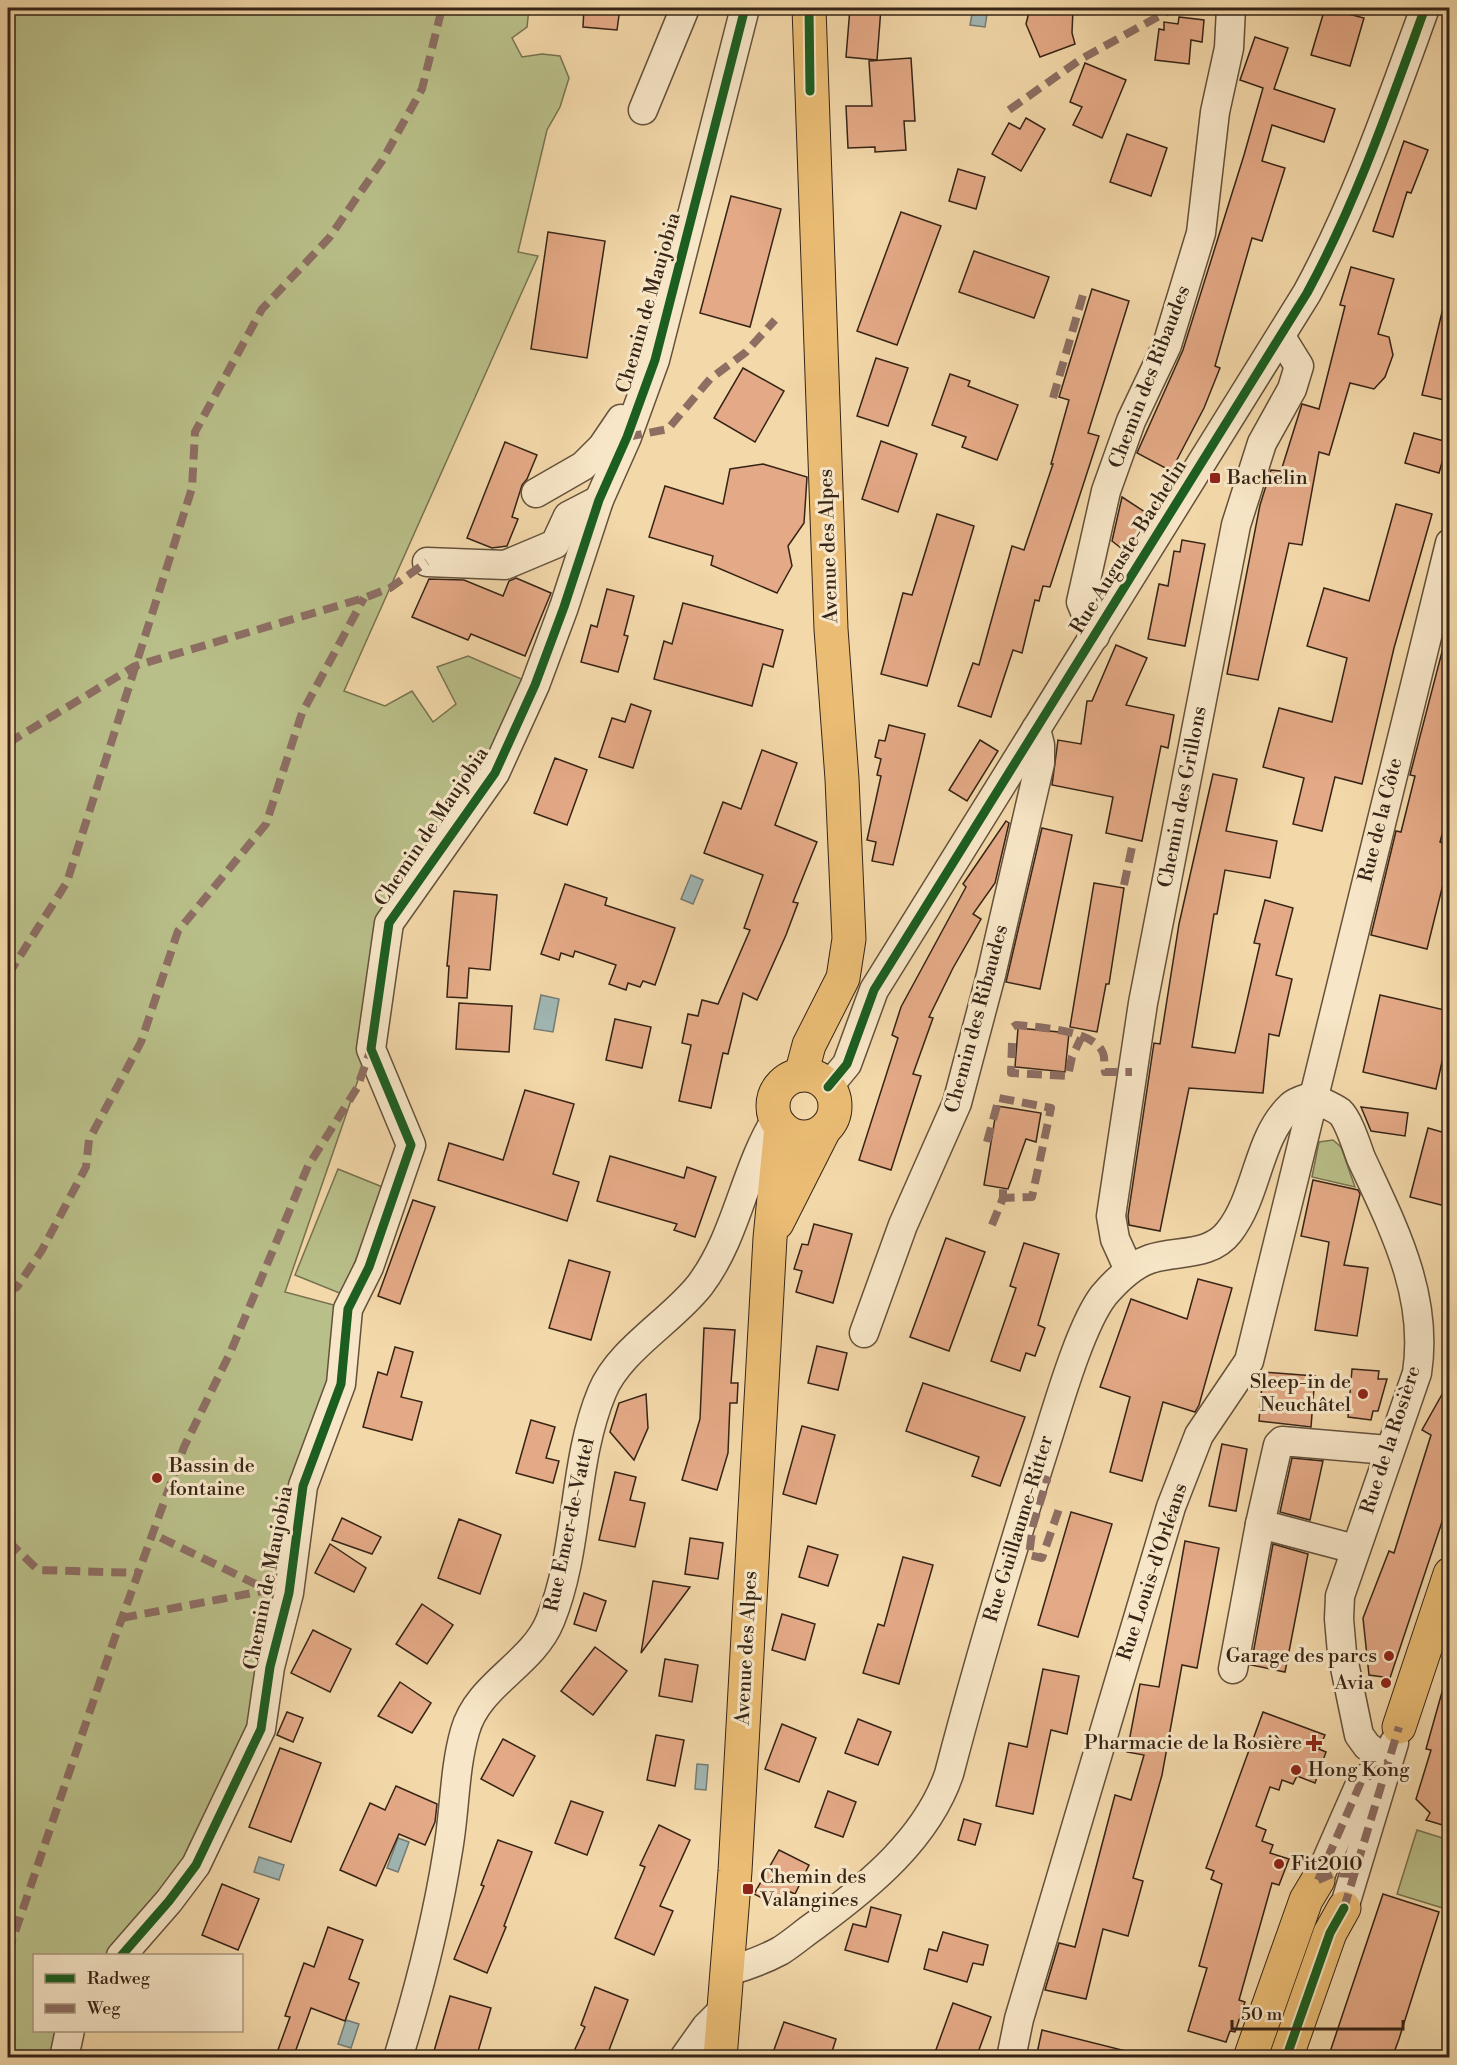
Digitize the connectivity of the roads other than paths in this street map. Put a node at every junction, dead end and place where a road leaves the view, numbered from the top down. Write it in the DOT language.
graph roads {
  1 [pos="685,8"];
  2 [pos="745,8"];
  3 [pos="809,8"];
  4 [pos="1231,8"];
  5 [pos="1425,8"];
  6 [pos="643,110"];
  7 [pos="1281,337"];
  8 [pos="639,404"];
  9 [pos="536,493"];
  10 [pos="598,500"];
  11 [pos="1449,543"];
  12 [pos="427,562"];
  13 [pos="1095,636"];
  14 [pos="1036,729"];
  15 [pos="815,1081"];
  16 [pos="1311,1097"];
  17 [pos="778,1123"];
  18 [pos="824,1130"];
  19 [pos="770,1238"];
  20 [pos="1129,1270"];
  21 [pos="864,1333"];
  22 [pos="1388,1450"];
  23 [pos="1260,1524"];
  24 [pos="1355,1548"];
  25 [pos="1449,1574"];
  26 [pos="1233,1669"];
  27 [pos="1399,1727"];
  28 [pos="1388,1762"];
  29 [pos="1354,1874"];
  30 [pos="1318,1880"];
  31 [pos="1344,1908"];
  32 [pos="123,1954"];
  33 [pos="729,1971"];
  34 [pos="726,2007"];
  35 [pos="70,2032"];
  36 [pos="64,2058"];
  37 [pos="398,2058"];
  38 [pos="684,2058"];
  39 [pos="720,2058"];
  40 [pos="1011,2058"];
  41 [pos="1250,2058"];
  42 [pos="1286,2058"];
  1 -- 6 [label="street"];
  2 -- 8 [label="street, Chemin de Maujobia"];
  3 -- 15 [label="main road, Avenue des Alpes"];
  4 -- 13 [label="street, Chemin des Ribaudes"];
  5 -- 7 [label="street, Rue Auguste-Bachelin"];
  7 -- 13 [label="street, Rue Auguste-Bachelin"];
  7 -- 20 [label="street, Chemin des Grillons"];
  8 -- 9 [label="street"];
  8 -- 10 [label="street, Chemin de Maujobia"];
  10 -- 12 [label="street"];
  10 -- 32 [label="street, Chemin de Maujobia"];
  11 -- 16 [label="street, Rue de la Côte"];
  13 -- 14 [label="street, Rue Auguste-Bachelin"];
  14 -- 15 [label="street, Rue Auguste-Bachelin"];
  14 -- 21 [label="street, Chemin des Ribaudes"];
  15 -- 17 [label="main road"];
  15 -- 18 [label="main road"];
  16 -- 20 [label="street, Rue Guillaume-Ritter"];
  16 -- 22 [label="street, Rue de la Rosière"];
  16 -- 40 [label="street, Rue Louis-d'Orléans"];
  17 -- 18 [label="main road"];
  17 -- 19 [label="main road, Avenue des Alpes"];
  17 -- 37 [label="street, Rue Emer-de-Vattel"];
  18 -- 19 [label="main road, Avenue des Alpes"];
  19 -- 33 [label="main road, Avenue des Alpes"];
  20 -- 33 [label="street, Rue Guillaume-Ritter"];
  22 -- 23 [label="street"];
  22 -- 24 [label="street, Rue de la Rosière"];
  23 -- 24 [label="street"];
  23 -- 26 [label="street"];
  24 -- 28 [label="street, Rue de la Rosière"];
  25 -- 27 [label="main road"];
  27 -- 28 [label="street"];
  28 -- 29 [label="street"];
  28 -- 30 [label="street"];
  29 -- 30 [label="street"];
  29 -- 31 [label="street"];
  30 -- 41 [label="main road"];
  31 -- 42 [label="main road"];
  33 -- 34 [label="main road, Avenue des Alpes"];
  34 -- 38 [label="street"];
  34 -- 39 [label="main road, Avenue des Alpes"];
  35 -- 36 [label="street"];
}
